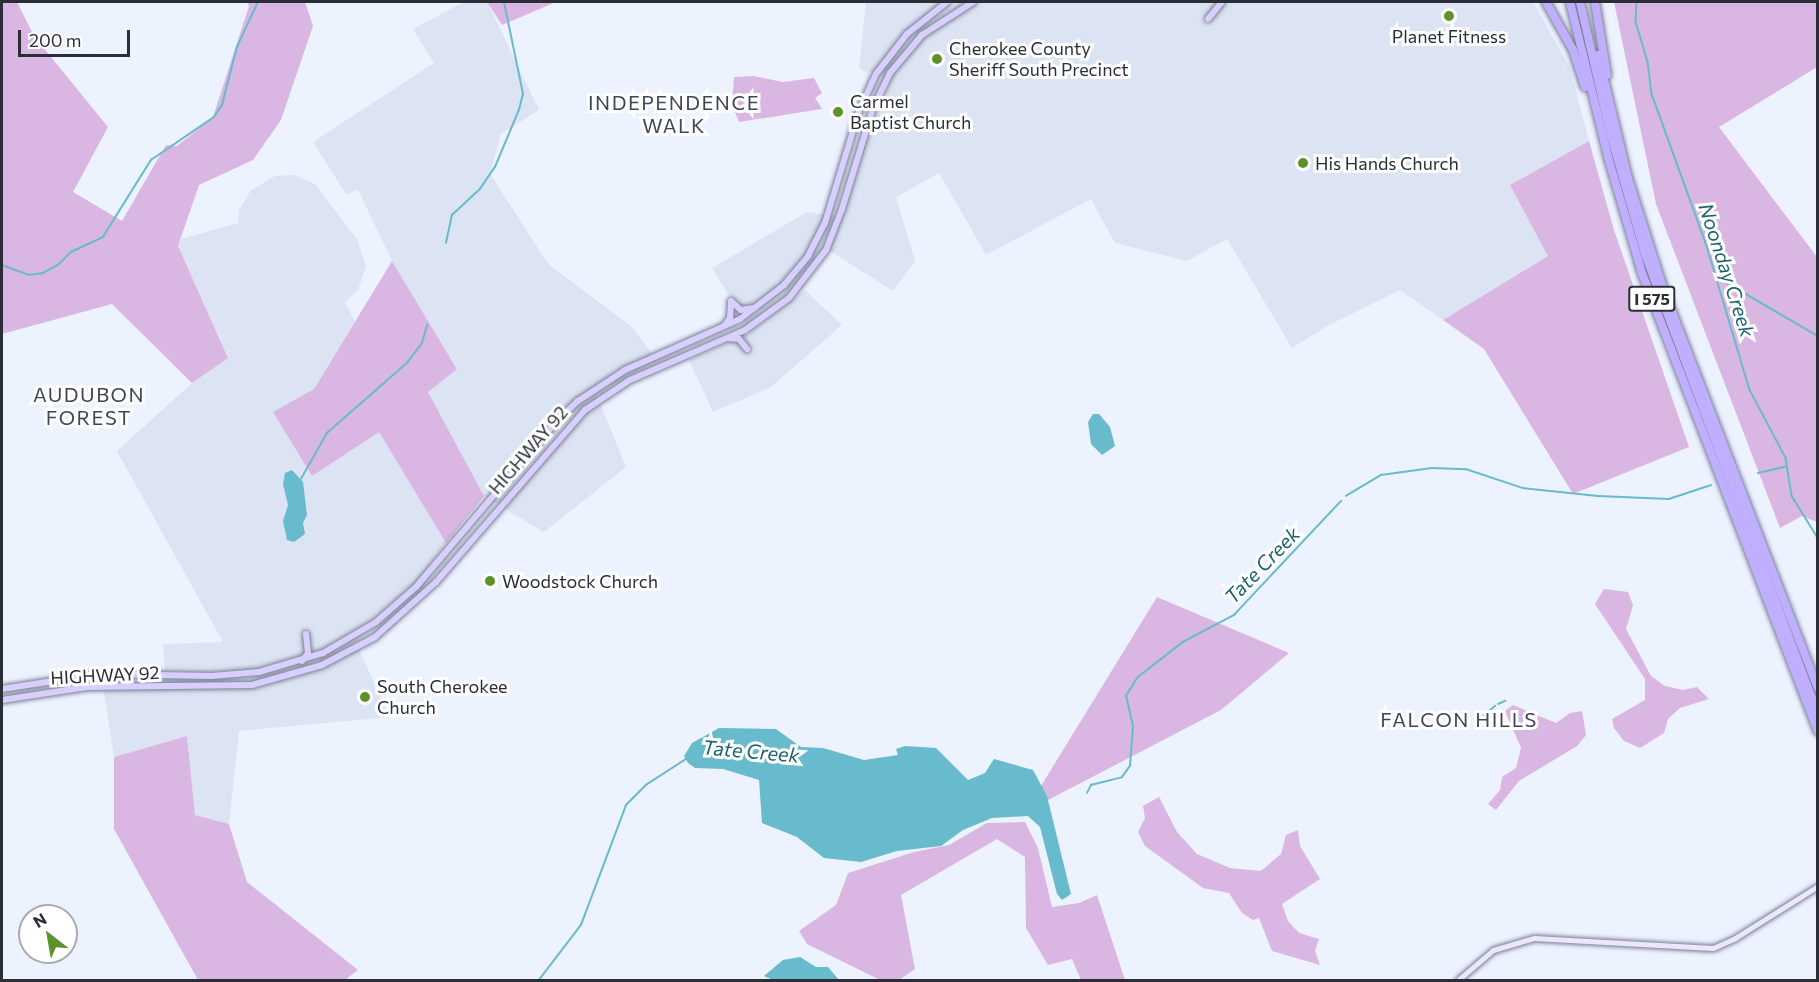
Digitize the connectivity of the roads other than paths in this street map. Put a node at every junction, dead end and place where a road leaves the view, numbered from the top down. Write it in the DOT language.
graph roads {
  1 [pos="947,2"];
  2 [pos="973,2"];
  3 [pos="1222,2"];
  4 [pos="1546,2"];
  5 [pos="1570,2"];
  6 [pos="1580,2"];
  7 [pos="1585,2"];
  8 [pos="1595,2"];
  9 [pos="1208,19"];
  10 [pos="1608,98"];
  11 [pos="1608,157"];
  12 [pos="760,306"];
  13 [pos="723,327"];
  14 [pos="727,338"];
  15 [pos="747,349"];
  16 [pos="306,634"];
  17 [pos="301,662"];
  18 [pos="2,688"];
  19 [pos="1818,688"];
  20 [pos="2,700"];
  21 [pos="1818,714"];
  22 [pos="1818,731"];
  23 [pos="1818,886"];
  24 [pos="1458,981"];
  1 -- 12 [label="main road, HIGHWAY 92"];
  2 -- 14 [label="main road, HIGHWAY 92"];
  3 -- 9 [label="main road"];
  4 -- 11 [label="highway"];
  5 -- 11 [label="highway, I 575"];
  6 -- 21 [label="highway"];
  7 -- 10 [label="highway, I 575"];
  8 -- 10 [label="highway"];
  10 -- 19 [label="highway, I 575"];
  11 -- 22 [label="highway, I 575"];
  12 -- 13 [label="main road, HIGHWAY 92"];
  12 -- 13 [label="main road"];
  13 -- 17 [label="main road, HIGHWAY 92"];
  14 -- 15 [label="main road"];
  14 -- 20 [label="main road, HIGHWAY 92"];
  16 -- 17 [label="main road"];
  17 -- 18 [label="main road, HIGHWAY 92"];
  23 -- 24 [label="street"];
}
